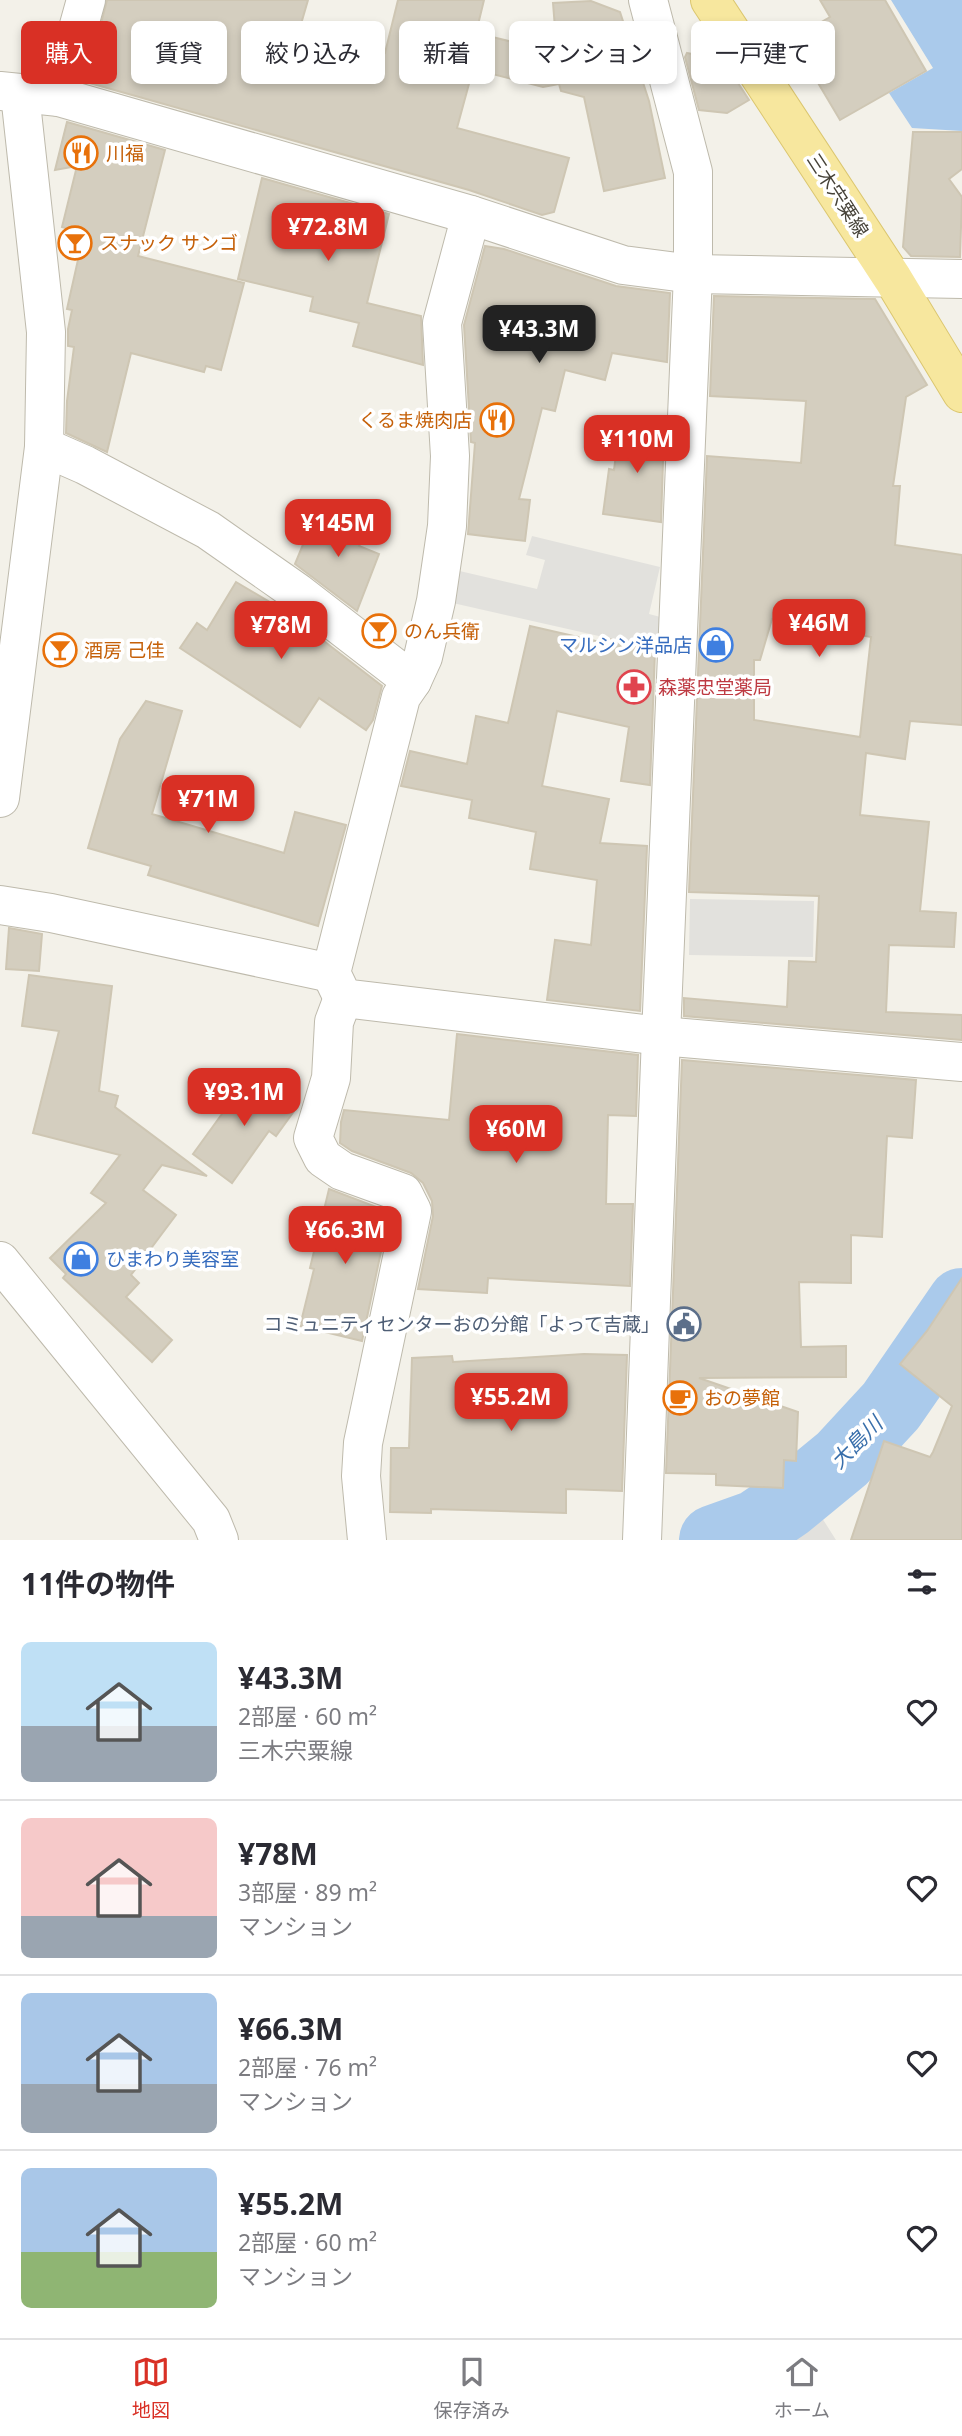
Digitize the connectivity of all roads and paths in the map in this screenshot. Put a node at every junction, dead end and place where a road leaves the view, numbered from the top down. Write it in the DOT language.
graph roads {
  1 [pos="86,0"];
  2 [pos="648,0"];
  3 [pos="710,0"];
  4 [pos="10,92"];
  5 [pos="59,97"];
  6 [pos="471,215"];
  7 [pos="692,274"];
  8 [pos="892,279"];
  9 [pos="962,279"];
  10 [pos="962,393"];
  11 [pos="44,447"];
  12 [pos="412,681"];
  13 [pos="0,798"];
  14 [pos="0,905"];
  15 [pos="337,986"];
  16 [pos="660,1036"];
  17 [pos="962,1062"];
  18 [pos="0,1261"];
  19 [pos="219,1540"];
  20 [pos="368,1540"];
  21 [pos="642,1540"];
  1 -- 5 [label="street"];
  2 -- 7 [label="street"];
  3 -- 8 [label="main road, 三木宍粟線"];
  4 -- 5 [label="street"];
  4 -- 11 [label="street"];
  5 -- 6 [label="street"];
  6 -- 7 [label="street"];
  6 -- 12 [label="street"];
  7 -- 8 [label="street"];
  7 -- 16 [label="street"];
  8 -- 9 [label="street"];
  8 -- 10 [label="main road, 三木宍粟線"];
  11 -- 12 [label="street"];
  11 -- 13 [label="street"];
  12 -- 15 [label="street"];
  14 -- 15 [label="street"];
  15 -- 16 [label="street"];
  15 -- 20 [label="street"];
  16 -- 17 [label="street"];
  16 -- 21 [label="street"];
  18 -- 19 [label="street"];
}
